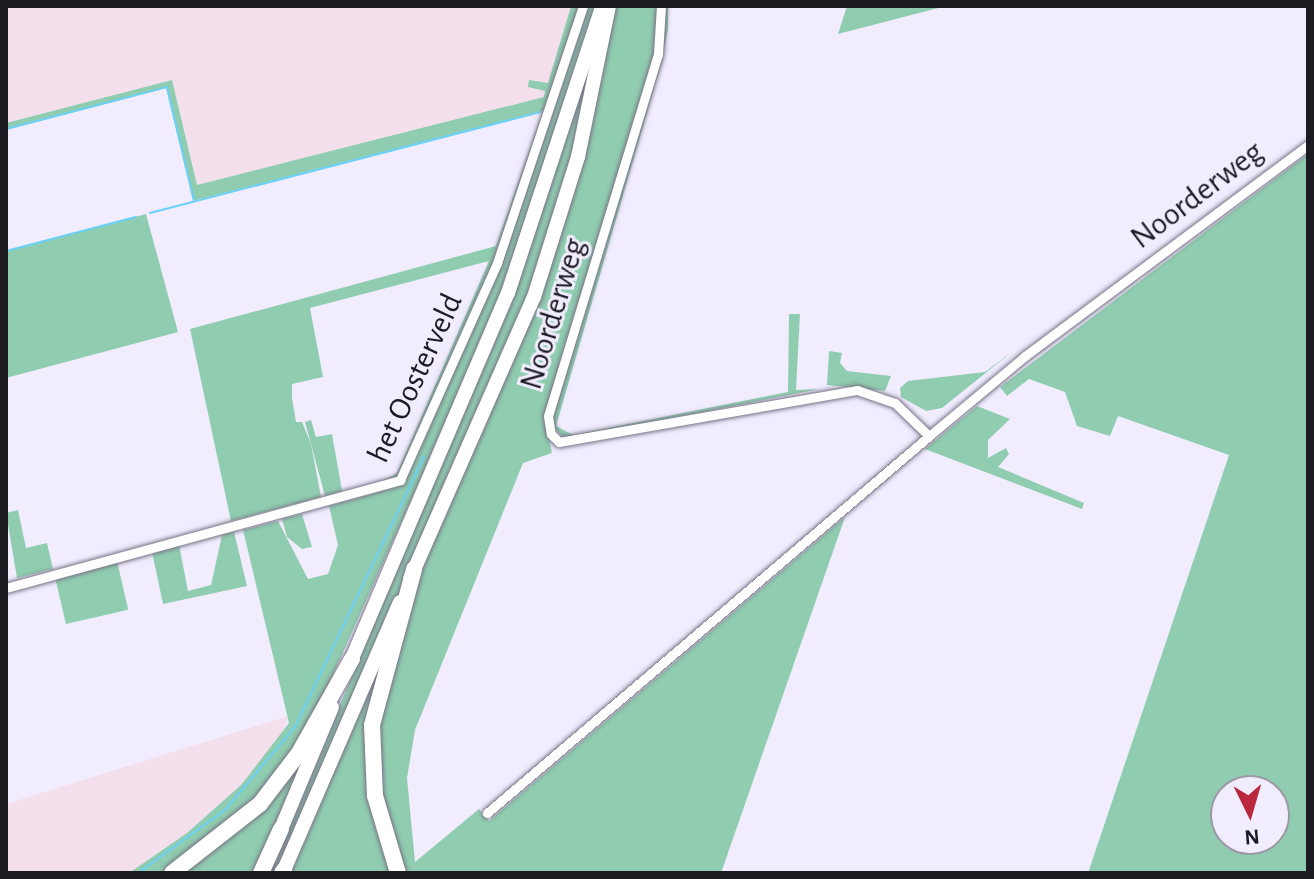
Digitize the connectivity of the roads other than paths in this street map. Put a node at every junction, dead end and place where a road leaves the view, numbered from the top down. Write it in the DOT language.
graph roads {
  1 [pos="583,6"];
  2 [pos="602,6"];
  3 [pos="609,6"];
  4 [pos="661,6"];
  5 [pos="1308,145"];
  6 [pos="929,436"];
  7 [pos="414,569"];
  8 [pos="6,588"];
  9 [pos="352,659"];
  10 [pos="487,813"];
  11 [pos="281,829"];
  12 [pos="283,871"];
  13 [pos="172,873"];
  14 [pos="261,873"];
  15 [pos="398,873"];
  1 -- 8 [label="street, het Oosterveld"];
  2 -- 9 [label="highway"];
  3 -- 7 [label="highway"];
  4 -- 6 [label="street, Noorderweg"];
  5 -- 6 [label="street, Noorderweg"];
  6 -- 10 [label="street, Noorderweg"];
  7 -- 12 [label="highway"];
  7 -- 15 [label="highway"];
  9 -- 11 [label="highway"];
  9 -- 13 [label="highway"];
  11 -- 14 [label="highway"];
}
